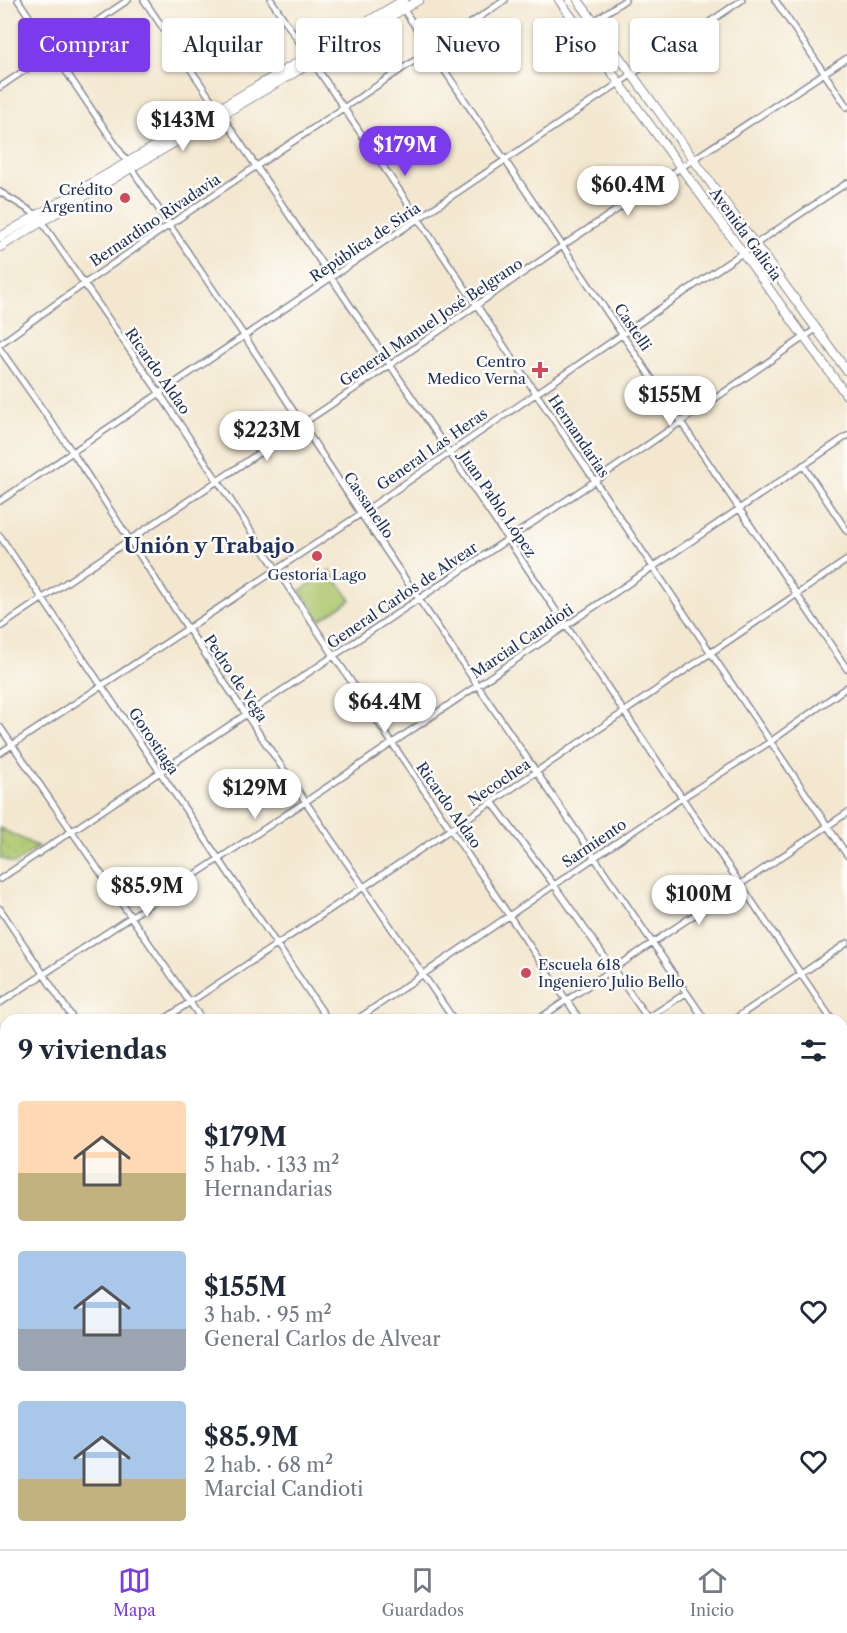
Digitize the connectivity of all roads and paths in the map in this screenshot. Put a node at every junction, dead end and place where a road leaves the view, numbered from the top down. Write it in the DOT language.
graph roads {
  1 [pos="18,0"];
  2 [pos="128,0"];
  3 [pos="144,0"];
  4 [pos="271,0"];
  5 [pos="419,0"];
  6 [pos="505,0"];
  7 [pos="559,0"];
  8 [pos="578,0"];
  9 [pos="625,0"];
  10 [pos="742,0"];
  11 [pos="775,0"];
  12 [pos="401,3"];
  13 [pos="30,18"];
  14 [pos="101,18"];
  15 [pos="377,18"];
  16 [pos="478,18"];
  17 [pos="572,18"];
  18 [pos="590,18"];
  19 [pos="599,18"];
  20 [pos="414,23"];
  21 [pos="296,37"];
  22 [pos="618,56"];
  23 [pos="847,58"];
  24 [pos="414,61"];
  25 [pos="296,68"];
  26 [pos="22,72"];
  27 [pos="66,72"];
  28 [pos="320,72"];
  29 [pos="446,72"];
  30 [pos="612,72"];
  31 [pos="824,73"];
  32 [pos="632,75"];
  33 [pos="620,83"];
  34 [pos="0,87"];
  35 [pos="343,107"];
  36 [pos="847,107"];
  37 [pos="219,112"];
  38 [pos="693,160"];
  39 [pos="506,161"];
  40 [pos="129,165"];
  41 [pos="255,165"];
  42 [pos="681,168"];
  43 [pos="847,183"];
  44 [pos="0,192"];
  45 [pos="39,219"];
  46 [pos="419,220"];
  47 [pos="169,224"];
  48 [pos="0,237"];
  49 [pos="754,244"];
  50 [pos="562,246"];
  51 [pos="0,247"];
  52 [pos="743,252"];
  53 [pos="332,279"];
  54 [pos="83,284"];
  55 [pos="476,305"];
  56 [pos="816,329"];
  57 [pos="621,334"];
  58 [pos="804,336"];
  59 [pos="245,337"];
  60 [pos="0,344"];
  61 [pos="0,349"];
  62 [pos="390,365"];
  63 [pos="847,371"];
  64 [pos="536,393"];
  65 [pos="160,394"];
  66 [pos="847,396"];
  67 [pos="680,421"];
  68 [pos="302,424"];
  69 [pos="847,436"];
  70 [pos="449,452"];
  71 [pos="72,453"];
  72 [pos="803,465"];
  73 [pos="218,481"];
  74 [pos="595,481"];
  75 [pos="0,501"];
  76 [pos="738,508"];
  77 [pos="360,513"];
  78 [pos="847,531"];
  79 [pos="0,536"];
  80 [pos="507,539"];
  81 [pos="130,540"];
  82 [pos="847,560"];
  83 [pos="653,567"];
  84 [pos="276,570"];
  85 [pos="797,595"];
  86 [pos="43,598"];
  87 [pos="418,599"];
  88 [pos="565,626"];
  89 [pos="0,627"];
  90 [pos="188,629"];
  91 [pos="710,653"];
  92 [pos="334,656"];
  93 [pos="847,669"];
  94 [pos="478,686"];
  95 [pos="102,687"];
  96 [pos="847,687"];
  97 [pos="624,712"];
  98 [pos="246,714"];
  99 [pos="0,727"];
  100 [pos="770,742"];
  101 [pos="392,743"];
  102 [pos="12,745"];
  103 [pos="0,753"];
  104 [pos="160,772"];
  105 [pos="536,772"];
  106 [pos="682,798"];
  107 [pos="305,802"];
  108 [pos="492,802"];
  109 [pos="847,813"];
  110 [pos="828,826"];
  111 [pos="451,828"];
  112 [pos="71,830"];
  113 [pos="847,855"];
  114 [pos="594,857"];
  115 [pos="218,858"];
  116 [pos="0,879"];
  117 [pos="740,884"];
  118 [pos="554,885"];
  119 [pos="363,887"];
  120 [pos="0,909"];
  121 [pos="510,915"];
  122 [pos="131,916"];
  123 [pos="652,943"];
  124 [pos="847,943"];
  125 [pos="277,944"];
  126 [pos="613,970"];
  127 [pos="422,974"];
  128 [pos="44,975"];
  129 [pos="801,975"];
  130 [pos="686,993"];
  131 [pos="567,1000"];
  132 [pos="190,1002"];
  133 [pos="0,1003"];
  134 [pos="70,1014"];
  135 [pos="172,1014"];
  136 [pos="198,1014"];
  137 [pos="324,1014"];
  138 [pos="365,1014"];
  139 [pos="450,1014"];
  140 [pos="546,1014"];
  141 [pos="576,1014"];
  142 [pos="644,1014"];
  143 [pos="655,1014"];
  144 [pos="701,1014"];
  145 [pos="742,1014"];
  146 [pos="828,1014"];
  1 -- 13 [label="street, Cassanello"];
  2 -- 14 [label="street"];
  3 -- 37 [label="street, Juan Pablo López"];
  4 -- 21 [label="street, Hernandarias"];
  5 -- 12 [label="main road"];
  6 -- 16 [label="street, Bernardino Rivadavia"];
  7 -- 17 [label="main road, Avenida Galicia"];
  8 -- 18 [label="main road, Avenida Galicia"];
  9 -- 19 [label="street"];
  10 -- 32 [label="street, República de Siria"];
  11 -- 31 [label="street"];
  12 -- 15 [label="main road"];
  12 -- 20 [label="street, Castelli"];
  22 -- 32 [label="main road, Avenida Galicia"];
  23 -- 31 [label="street, General Manuel José Belgrano"];
  24 -- 35 [label="street, Bernardino Rivadavia"];
  25 -- 37 [label="main road"];
  26 -- 34 [label="street"];
  27 -- 40 [label="street, Cassanello"];
  28 -- 35 [label="street, Hernandarias"];
  29 -- 39 [label="street, Castelli"];
  30 -- 33 [label="main road, Avenida Galicia"];
  31 -- 36 [label="street"];
  31 -- 38 [label="street, General Manuel José Belgrano"];
  32 -- 33 [label="street, República de Siria"];
  32 -- 38 [label="main road, Avenida Galicia"];
  33 -- 39 [label="street, República de Siria"];
  33 -- 42 [label="main road, Avenida Galicia"];
  35 -- 41 [label="street, Bernardino Rivadavia"];
  35 -- 46 [label="street, Hernandarias"];
  37 -- 40 [label="main road"];
  37 -- 41 [label="street, Juan Pablo López"];
  38 -- 42 [label="street, General Manuel José Belgrano"];
  38 -- 49 [label="main road, Avenida Galicia"];
  39 -- 46 [label="street, República de Siria"];
  39 -- 50 [label="street, Castelli"];
  40 -- 45 [label="main road"];
  40 -- 47 [label="street, Cassanello"];
  41 -- 47 [label="street, Bernardino Rivadavia"];
  41 -- 53 [label="street, Juan Pablo López"];
  42 -- 50 [label="street, General Manuel José Belgrano"];
  42 -- 52 [label="main road, Avenida Galicia"];
  43 -- 49 [label="street, General Las Heras"];
  44 -- 45 [label="street"];
  45 -- 48 [label="main road"];
  45 -- 51 [label="main road"];
  45 -- 54 [label="street, Ricardo Aldao"];
  46 -- 53 [label="street, República de Siria"];
  46 -- 55 [label="street, Hernandarias"];
  47 -- 54 [label="street, Bernardino Rivadavia"];
  47 -- 59 [label="street, Cassanello"];
  49 -- 52 [label="street, General Las Heras"];
  49 -- 56 [label="main road, Avenida Galicia"];
  50 -- 55 [label="street, General Manuel José Belgrano"];
  50 -- 57 [label="street, Castelli"];
  52 -- 57 [label="street, General Las Heras"];
  52 -- 58 [label="main road, Avenida Galicia"];
  53 -- 59 [label="street, República de Siria"];
  53 -- 62 [label="street, Juan Pablo López"];
  54 -- 60 [label="street, Bernardino Rivadavia"];
  54 -- 65 [label="street, Ricardo Aldao"];
  55 -- 62 [label="street, General Manuel José Belgrano"];
  55 -- 64 [label="street, Hernandarias"];
  56 -- 58 [label="street, General Carlos de Alvear"];
  56 -- 63 [label="main road, Avenida Galicia"];
  57 -- 64 [label="street, General Las Heras"];
  57 -- 67 [label="street, Castelli"];
  58 -- 66 [label="main road, Avenida Galicia"];
  58 -- 67 [label="street, General Carlos de Alvear"];
  59 -- 65 [label="street, República de Siria"];
  59 -- 68 [label="street, Cassanello"];
  61 -- 71 [label="street, Pedro de Vega"];
  62 -- 68 [label="street, General Manuel José Belgrano"];
  62 -- 70 [label="street, Juan Pablo López"];
  64 -- 70 [label="street, General Las Heras"];
  64 -- 74 [label="street, Hernandarias"];
  65 -- 71 [label="street, República de Siria"];
  65 -- 73 [label="street, Ricardo Aldao"];
  67 -- 74 [label="street, General Carlos de Alvear"];
  67 -- 76 [label="street, Castelli"];
  68 -- 73 [label="street, General Manuel José Belgrano"];
  68 -- 77 [label="street, Cassanello"];
  69 -- 72 [label="street, Marcial Candioti"];
  70 -- 77 [label="street, General Las Heras"];
  70 -- 80 [label="street, Juan Pablo López"];
  71 -- 75 [label="street, República de Siria"];
  71 -- 81 [label="street, Pedro de Vega"];
  72 -- 76 [label="street, Marcial Candioti"];
  72 -- 78 [label="street"];
  73 -- 81 [label="street, General Manuel José Belgrano"];
  73 -- 84 [label="street, Ricardo Aldao"];
  74 -- 80 [label="street, General Carlos de Alvear"];
  74 -- 83 [label="street, Hernandarias"];
  76 -- 83 [label="street, Marcial Candioti"];
  76 -- 85 [label="street, Castelli"];
  77 -- 84 [label="street, General Las Heras"];
  77 -- 87 [label="street, Cassanello"];
  79 -- 86 [label="street, Gorostiaga"];
  80 -- 87 [label="street, General Carlos de Alvear"];
  80 -- 88 [label="street, Juan Pablo López"];
  81 -- 86 [label="street, General Manuel José Belgrano"];
  81 -- 90 [label="street, Pedro de Vega"];
  82 -- 85 [label="street, Necochea"];
  83 -- 88 [label="street, Marcial Candioti"];
  83 -- 91 [label="street, Hernandarias"];
  84 -- 90 [label="street, General Las Heras"];
  84 -- 92 [label="street, Ricardo Aldao"];
  85 -- 91 [label="street, Necochea"];
  85 -- 93 [label="street, Castelli"];
  86 -- 89 [label="street, General Manuel José Belgrano"];
  86 -- 95 [label="street, Gorostiaga"];
  87 -- 92 [label="street, General Carlos de Alvear"];
  87 -- 94 [label="street, Cassanello"];
  88 -- 94 [label="street, Marcial Candioti"];
  88 -- 97 [label="street, Juan Pablo López"];
  90 -- 95 [label="street, General Las Heras"];
  90 -- 98 [label="street, Pedro de Vega"];
  91 -- 97 [label="street, Necochea"];
  91 -- 100 [label="street, Hernandarias"];
  92 -- 98 [label="street, General Carlos de Alvear"];
  92 -- 101 [label="street, Ricardo Aldao"];
  94 -- 101 [label="street, Marcial Candioti"];
  94 -- 105 [label="street, Cassanello"];
  95 -- 102 [label="street, General Las Heras"];
  95 -- 104 [label="street, Gorostiaga"];
  96 -- 100 [label="street, Sarmiento"];
  97 -- 105 [label="street, Necochea"];
  97 -- 106 [label="street, Juan Pablo López"];
  98 -- 104 [label="street, General Carlos de Alvear"];
  98 -- 107 [label="street, Pedro de Vega"];
  99 -- 102 [label="street"];
  100 -- 106 [label="street, Sarmiento"];
  100 -- 110 [label="street, Hernandarias"];
  101 -- 107 [label="street, Marcial Candioti"];
  101 -- 111 [label="street, Ricardo Aldao"];
  102 -- 103 [label="street, General Las Heras"];
  102 -- 112 [label="street"];
  104 -- 112 [label="street, General Carlos de Alvear"];
  104 -- 115 [label="street, Gorostiaga"];
  105 -- 108 [label="street, Necochea"];
  105 -- 114 [label="street, Cassanello"];
  106 -- 114 [label="street, Sarmiento"];
  106 -- 117 [label="street, Juan Pablo López"];
  107 -- 115 [label="street, Marcial Candioti"];
  107 -- 119 [label="street, Pedro de Vega"];
  108 -- 111 [label="street, Necochea"];
  108 -- 118 [label="street"];
  109 -- 110 [label="street"];
  110 -- 113 [label="street, Hernandarias"];
  110 -- 117 [label="street"];
  111 -- 119 [label="street, Necochea"];
  111 -- 121 [label="street, Ricardo Aldao"];
  112 -- 116 [label="street, General Carlos de Alvear"];
  112 -- 122 [label="street"];
  114 -- 118 [label="street, Sarmiento"];
  114 -- 123 [label="street, Cassanello"];
  115 -- 122 [label="street, Marcial Candioti"];
  115 -- 125 [label="street, Gorostiaga"];
  117 -- 123 [label="street"];
  117 -- 129 [label="street, Juan Pablo López"];
  118 -- 121 [label="street, Sarmiento"];
  118 -- 126 [label="street"];
  119 -- 125 [label="street, Necochea"];
  119 -- 127 [label="street, Pedro de Vega"];
  120 -- 128 [label="street"];
  121 -- 127 [label="street, Sarmiento"];
  121 -- 131 [label="street, Ricardo Aldao"];
  122 -- 128 [label="street, Marcial Candioti"];
  122 -- 132 [label="street"];
  123 -- 126 [label="street"];
  123 -- 130 [label="street, Cassanello"];
  124 -- 129 [label="street"];
  125 -- 132 [label="street, Necochea"];
  125 -- 137 [label="street, Gorostiaga"];
  126 -- 131 [label="street"];
  126 -- 142 [label="street"];
  127 -- 138 [label="street, Sarmiento"];
  127 -- 139 [label="street, Pedro de Vega"];
  128 -- 133 [label="street, Marcial Candioti"];
  128 -- 134 [label="street"];
  129 -- 145 [label="street"];
  129 -- 146 [label="street, Juan Pablo López"];
  130 -- 143 [label="street"];
  130 -- 144 [label="street, Cassanello"];
  131 -- 140 [label="street"];
  131 -- 141 [label="street, Ricardo Aldao"];
  132 -- 135 [label="street, Necochea"];
  132 -- 136 [label="street"];
}
